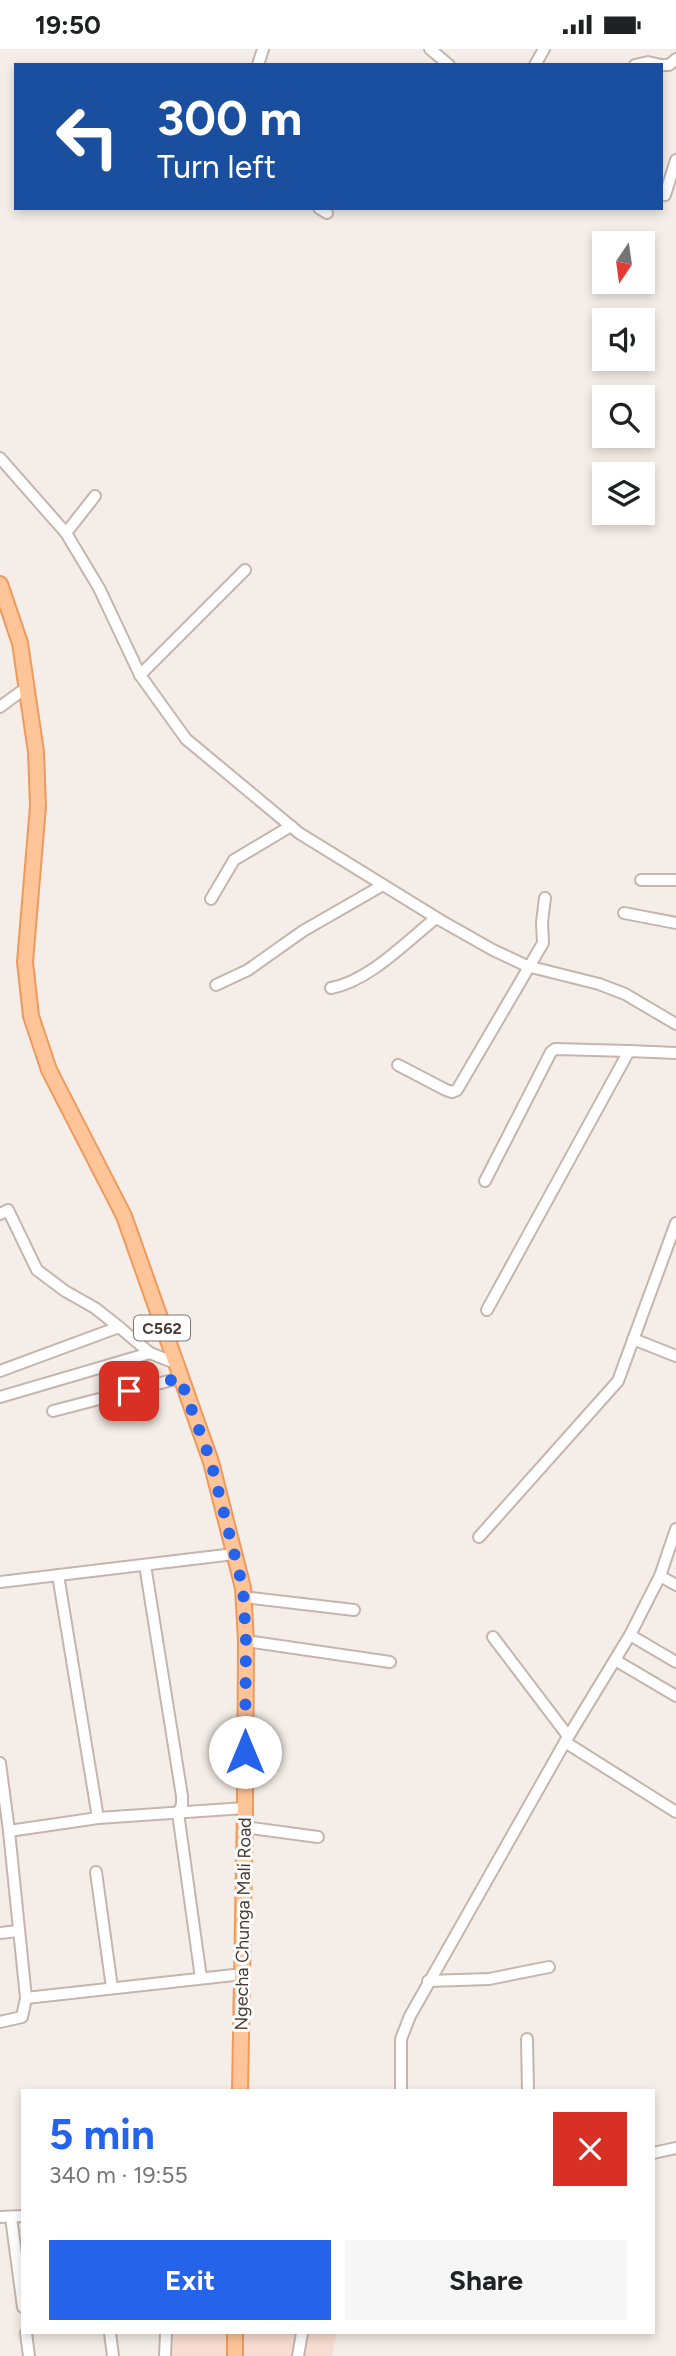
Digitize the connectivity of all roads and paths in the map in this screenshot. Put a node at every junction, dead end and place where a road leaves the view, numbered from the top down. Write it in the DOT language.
graph roads {
  1 [pos="430,49"];
  2 [pos="447,63"];
  3 [pos="676,160"];
  4 [pos="668,196"];
  5 [pos="0,458"];
  6 [pos="95,496"];
  7 [pos="66,533"];
  8 [pos="245,570"];
  9 [pos="0,584"];
  10 [pos="140,675"];
  11 [pos="27,687"];
  12 [pos="0,707"];
  13 [pos="291,826"];
  14 [pos="641,880"];
  15 [pos="676,880"];
  16 [pos="383,885"];
  17 [pos="545,898"];
  18 [pos="211,899"];
  19 [pos="624,913"];
  20 [pos="436,918"];
  21 [pos="676,923"];
  22 [pos="527,966"];
  23 [pos="215,985"];
  24 [pos="331,988"];
  25 [pos="676,1024"];
  26 [pos="629,1051"];
  27 [pos="676,1053"];
  28 [pos="398,1065"];
  29 [pos="485,1181"];
  30 [pos="0,1214"];
  31 [pos="676,1223"];
  32 [pos="487,1310"];
  33 [pos="119,1327"];
  34 [pos="633,1339"];
  35 [pos="150,1353"];
  36 [pos="676,1356"];
  37 [pos="174,1363"];
  38 [pos="0,1371"];
  39 [pos="180,1378"];
  40 [pos="0,1397"];
  41 [pos="53,1411"];
  42 [pos="676,1529"];
  43 [pos="479,1537"];
  44 [pos="234,1554"];
  45 [pos="145,1565"];
  46 [pos="58,1574"];
  47 [pos="660,1576"];
  48 [pos="0,1582"];
  49 [pos="676,1585"];
  50 [pos="244,1598"];
  51 [pos="354,1610"];
  52 [pos="630,1635"];
  53 [pos="493,1637"];
  54 [pos="246,1641"];
  55 [pos="615,1660"];
  56 [pos="390,1662"];
  57 [pos="676,1662"];
  58 [pos="676,1696"];
  59 [pos="566,1739"];
  60 [pos="0,1763"];
  61 [pos="245,1808"];
  62 [pos="676,1812"];
  63 [pos="178,1813"];
  64 [pos="98,1818"];
  65 [pos="244,1827"];
  66 [pos="318,1837"];
  67 [pos="6,1839"];
  68 [pos="96,1872"];
  69 [pos="19,1931"];
  70 [pos="0,1933"];
  71 [pos="549,1967"];
  72 [pos="243,1974"];
  73 [pos="201,1978"];
  74 [pos="428,1981"];
  75 [pos="112,1988"];
  76 [pos="26,1998"];
  77 [pos="0,2022"];
  78 [pos="527,2039"];
  79 [pos="240,2089"];
  80 [pos="401,2089"];
  81 [pos="528,2089"];
  82 [pos="676,2148"];
  83 [pos="655,2153"];
  84 [pos="11,2217"];
  85 [pos="21,2292"];
  86 [pos="26,2334"];
  87 [pos="110,2334"];
  88 [pos="166,2334"];
  89 [pos="235,2334"];
  90 [pos="302,2334"];
  91 [pos="29,2356"];
  92 [pos="113,2356"];
  93 [pos="165,2356"];
  94 [pos="234,2356"];
  95 [pos="298,2356"];
  1 -- 2 [label="street"];
  3 -- 4 [label="street"];
  5 -- 7 [label="street"];
  6 -- 7 [label="street"];
  7 -- 10 [label="street"];
  8 -- 10 [label="street"];
  9 -- 11 [label="main road, Ngecha Chunga Mali Road / C562"];
  10 -- 13 [label="street"];
  11 -- 12 [label="street"];
  11 -- 37 [label="main road, Ngecha Chunga Mali Road / C562"];
  13 -- 16 [label="street"];
  13 -- 18 [label="street"];
  14 -- 15 [label="street"];
  16 -- 20 [label="street"];
  16 -- 23 [label="street"];
  17 -- 22 [label="street"];
  19 -- 21 [label="street"];
  20 -- 22 [label="street"];
  20 -- 24 [label="street"];
  22 -- 25 [label="street"];
  22 -- 28 [label="street"];
  26 -- 27 [label="street"];
  26 -- 29 [label="street"];
  26 -- 32 [label="street"];
  30 -- 33 [label="street"];
  31 -- 34 [label="street"];
  33 -- 35 [label="street"];
  33 -- 38 [label="street"];
  34 -- 36 [label="street"];
  34 -- 43 [label="street"];
  35 -- 37 [label="street"];
  35 -- 40 [label="street"];
  37 -- 39 [label="main road, Ngecha Chunga Mali Road / C562"];
  39 -- 41 [label="street"];
  39 -- 44 [label="main road, Ngecha Chunga Mali Road / C562"];
  42 -- 47 [label="street"];
  44 -- 45 [label="street"];
  44 -- 50 [label="main road, Ngecha Chunga Mali Road / C562"];
  45 -- 46 [label="street"];
  45 -- 63 [label="street"];
  46 -- 48 [label="street"];
  46 -- 64 [label="street"];
  47 -- 49 [label="street"];
  47 -- 52 [label="street"];
  50 -- 51 [label="street"];
  50 -- 54 [label="main road, Ngecha Chunga Mali Road / C562"];
  52 -- 55 [label="street"];
  52 -- 57 [label="street"];
  53 -- 59 [label="street"];
  54 -- 56 [label="street"];
  54 -- 61 [label="main road, Ngecha Chunga Mali Road / C562"];
  55 -- 58 [label="street"];
  55 -- 59 [label="street"];
  59 -- 62 [label="street"];
  59 -- 74 [label="street"];
  60 -- 67 [label="street"];
  61 -- 63 [label="street"];
  61 -- 65 [label="main road, Ngecha Chunga Mali Road / C562"];
  63 -- 64 [label="street"];
  63 -- 73 [label="street"];
  64 -- 67 [label="street"];
  65 -- 66 [label="street"];
  65 -- 72 [label="main road, Ngecha Chunga Mali Road / C562"];
  67 -- 69 [label="street"];
  68 -- 75 [label="street"];
  69 -- 70 [label="street"];
  69 -- 76 [label="street"];
  71 -- 74 [label="street"];
  72 -- 73 [label="street"];
  72 -- 79 [label="main road, Ngecha Chunga Mali Road / C562"];
  73 -- 75 [label="street"];
  74 -- 80 [label="street"];
  75 -- 76 [label="street"];
  76 -- 77 [label="street"];
  78 -- 81 [label="street"];
  82 -- 83 [label="street"];
  84 -- 85 [label="street"];
  86 -- 91 [label="street"];
  87 -- 92 [label="street"];
  88 -- 93 [label="street"];
  89 -- 94 [label="main road"];
  90 -- 95 [label="street"];
}
